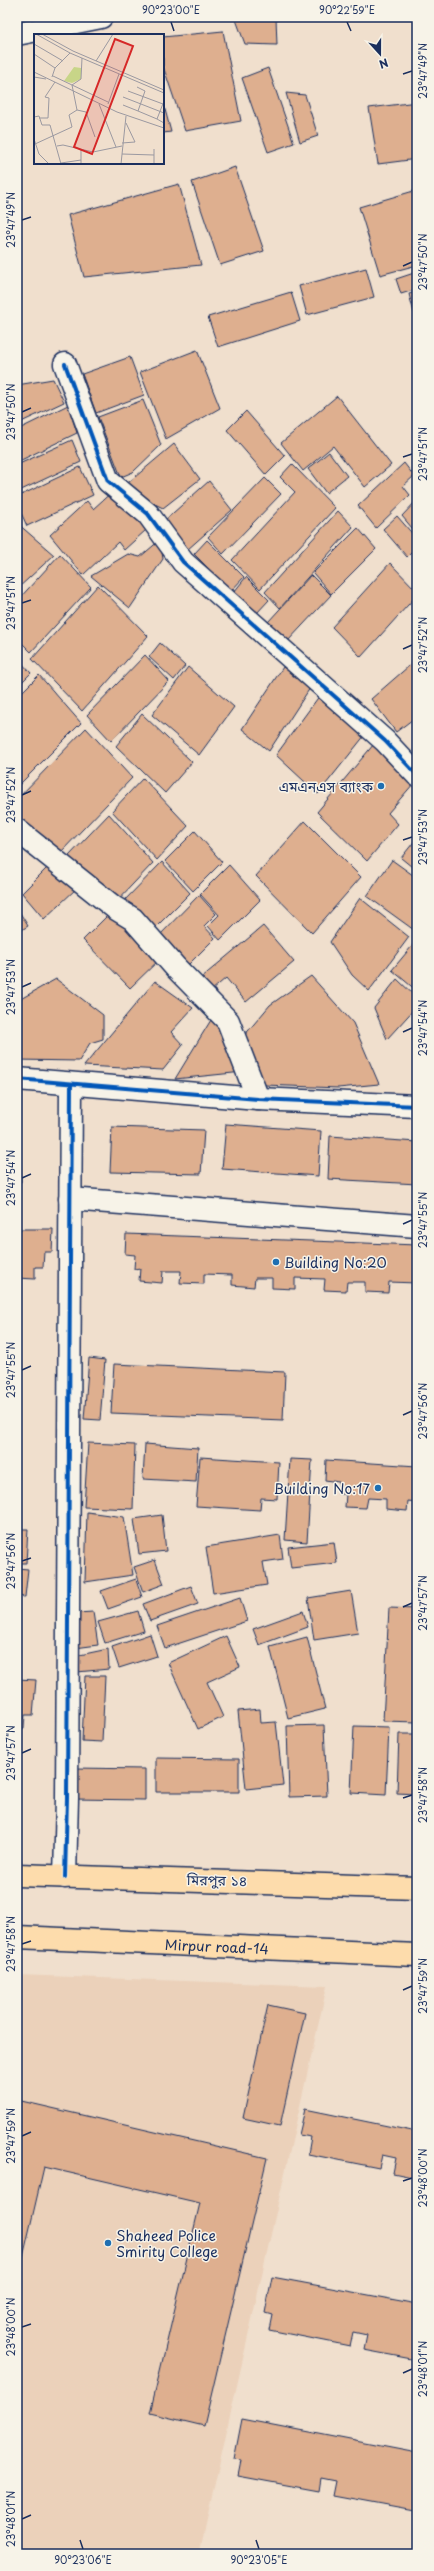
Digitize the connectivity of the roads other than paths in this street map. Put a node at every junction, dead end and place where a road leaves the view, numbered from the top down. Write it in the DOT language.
graph roads {
  1 [pos="102,17"];
  2 [pos="17,34"];
  3 [pos="65,364"];
  4 [pos="417,775"];
  5 [pos="17,830"];
  6 [pos="17,1079"];
  7 [pos="71,1084"];
  8 [pos="258,1099"];
  9 [pos="417,1106"];
  10 [pos="70,1199"];
  11 [pos="417,1226"];
  12 [pos="17,1875"];
  13 [pos="64,1877"];
  14 [pos="417,1888"];
  15 [pos="17,1938"];
  16 [pos="417,1955"];
  1 -- 2 [label="street"];
  3 -- 4 [label="street"];
  5 -- 8 [label="street"];
  6 -- 7 [label="street"];
  7 -- 8 [label="street"];
  7 -- 10 [label="street"];
  8 -- 9 [label="street"];
  10 -- 11 [label="street"];
  10 -- 13 [label="street"];
  12 -- 13 [label="main road, মিরপুর ১৪"];
  13 -- 14 [label="main road, মিরপুর ১৪"];
  15 -- 16 [label="main road, Mirpur road-14"];
}
